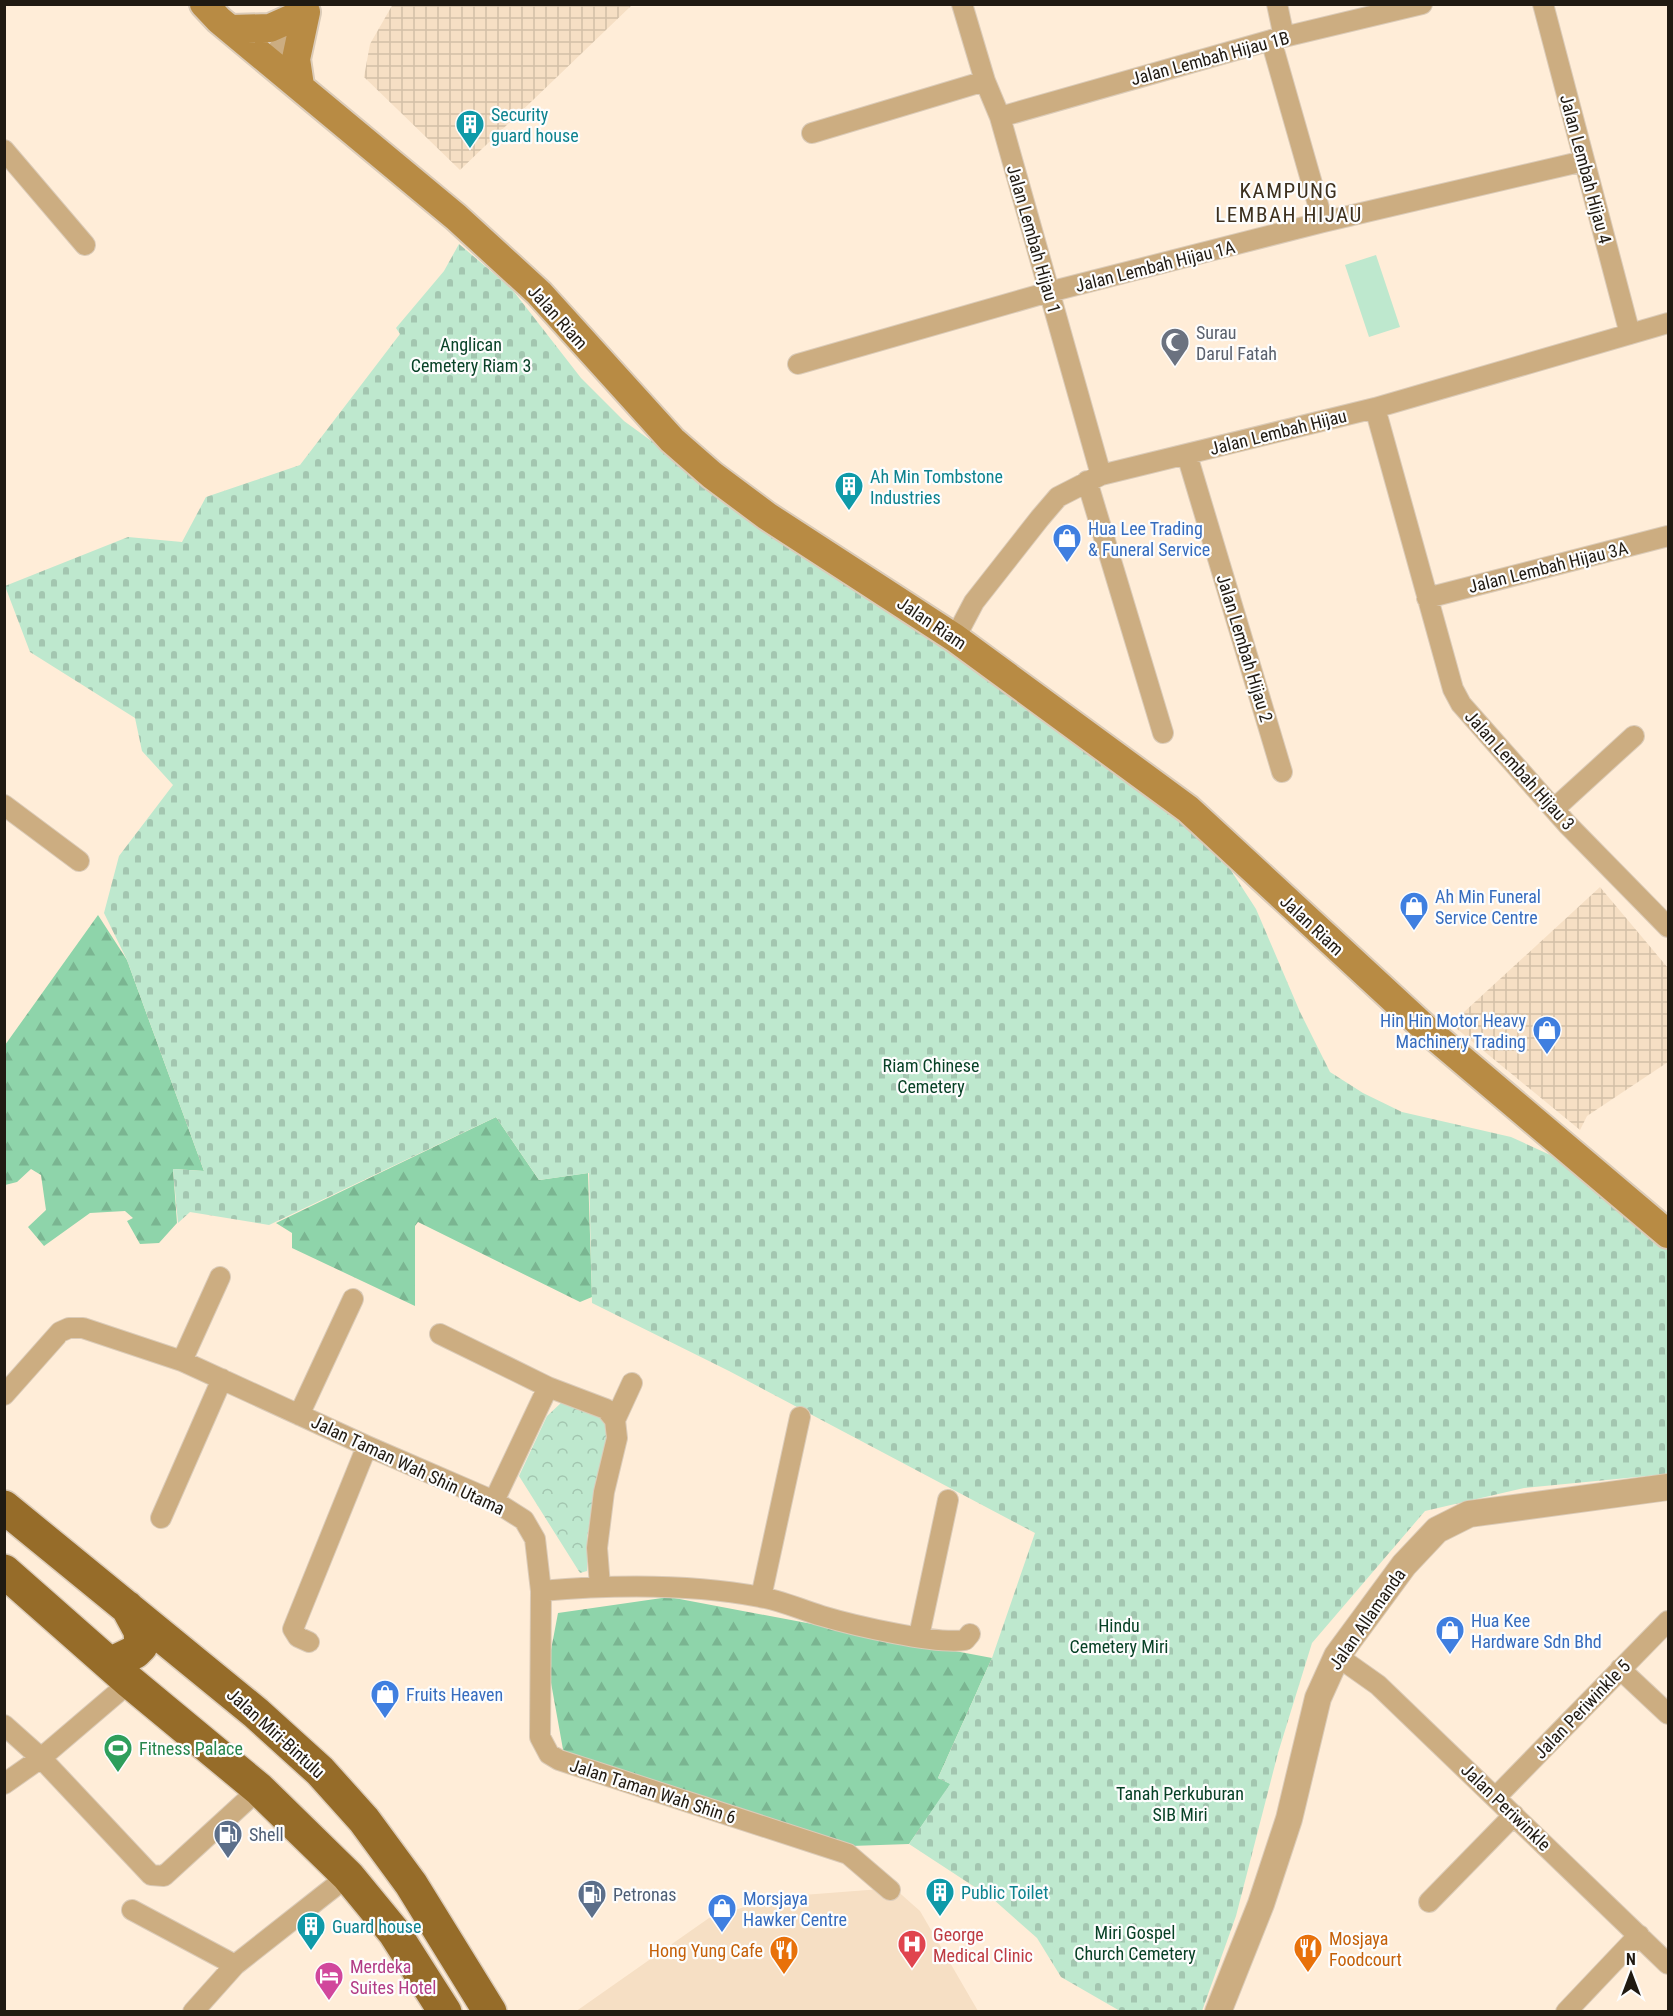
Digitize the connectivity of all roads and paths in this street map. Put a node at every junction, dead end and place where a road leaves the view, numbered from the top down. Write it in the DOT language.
graph roads {
  1 [pos="204,4"];
  2 [pos="962,4"];
  3 [pos="1277,4"];
  4 [pos="1422,4"];
  5 [pos="1543,4"];
  6 [pos="308,8"];
  7 [pos="231,29"];
  8 [pos="1278,38"];
  9 [pos="273,63"];
  10 [pos="985,81"];
  11 [pos="300,86"];
  12 [pos="1000,117"];
  13 [pos="812,133"];
  14 [pos="4,150"];
  15 [pos="1584,161"];
  16 [pos="1323,222"];
  17 [pos="86,245"];
  18 [pos="1049,292"];
  19 [pos="1668,323"];
  20 [pos="1630,334"];
  21 [pos="798,364"];
  22 [pos="1375,408"];
  23 [pos="1187,455"];
  24 [pos="1094,478"];
  25 [pos="1668,536"];
  26 [pos="1427,598"];
  27 [pos="955,638"];
  28 [pos="1163,733"];
  29 [pos="1634,736"];
  30 [pos="1282,772"];
  31 [pos="4,805"];
  32 [pos="1554,809"];
  33 [pos="79,861"];
  34 [pos="1668,927"];
  35 [pos="1668,1234"];
  36 [pos="220,1277"];
  37 [pos="353,1299"];
  38 [pos="440,1334"];
  39 [pos="182,1360"];
  40 [pos="222,1379"];
  41 [pos="632,1383"];
  42 [pos="548,1387"];
  43 [pos="4,1395"];
  44 [pos="299,1415"];
  45 [pos="800,1417"];
  46 [pos="615,1420"];
  47 [pos="367,1446"];
  48 [pos="1668,1487"];
  49 [pos="948,1500"];
  50 [pos="494,1501"];
  51 [pos="4,1507"];
  52 [pos="161,1518"];
  53 [pos="4,1571"];
  54 [pos="600,1586"];
  55 [pos="541,1591"];
  56 [pos="761,1597"];
  57 [pos="126,1605"];
  58 [pos="1668,1621"];
  59 [pos="970,1634"];
  60 [pos="919,1636"];
  61 [pos="309,1642"];
  62 [pos="180,1650"];
  63 [pos="1337,1656"];
  64 [pos="1620,1669"];
  65 [pos="120,1673"];
  66 [pos="159,1707"];
  67 [pos="1668,1714"];
  68 [pos="4,1725"];
  69 [pos="41,1758"];
  70 [pos="4,1784"];
  71 [pos="259,1789"];
  72 [pos="1496,1797"];
  73 [pos="1514,1815"];
  74 [pos="348,1876"];
  75 [pos="890,1890"];
  76 [pos="1429,1902"];
  77 [pos="132,1910"];
  78 [pos="1639,1935"];
  79 [pos="1668,1964"];
  80 [pos="235,1965"];
  81 [pos="193,2012"];
  82 [pos="445,2012"];
  83 [pos="490,2012"];
  84 [pos="1218,2012"];
  85 [pos="1566,2012"];
  1 -- 7 [label="main road, Jalan Riam"];
  2 -- 10 [label="street, Jalan Lembah Hijau 1"];
  3 -- 8 [label="street"];
  4 -- 8 [label="street, Jalan Lembah Hijau 1B"];
  5 -- 15 [label="street, Jalan Lembah Hijau 4"];
  6 -- 7 [label="main road"];
  6 -- 9 [label="street"];
  6 -- 11 [label="main road"];
  7 -- 9 [label="main road, Jalan Riam"];
  8 -- 12 [label="street, Jalan Lembah Hijau 1B"];
  8 -- 16 [label="street"];
  9 -- 11 [label="main road, Jalan Riam"];
  10 -- 12 [label="street, Jalan Lembah Hijau 1"];
  10 -- 13 [label="street"];
  11 -- 27 [label="main road, Jalan Riam"];
  12 -- 18 [label="street, Jalan Lembah Hijau 1"];
  14 -- 17 [label="street"];
  15 -- 16 [label="street, Jalan Lembah Hijau 1A"];
  15 -- 20 [label="street, Jalan Lembah Hijau 4"];
  16 -- 18 [label="street, Jalan Lembah Hijau 1A"];
  18 -- 21 [label="street, Jalan Lembah Hijau 1A"];
  18 -- 24 [label="street, Jalan Lembah Hijau 1"];
  19 -- 20 [label="street, Jalan Lembah Hijau"];
  20 -- 22 [label="street, Jalan Lembah Hijau"];
  22 -- 23 [label="street, Jalan Lembah Hijau"];
  22 -- 26 [label="street, Jalan Lembah Hijau 3"];
  23 -- 24 [label="street, Jalan Lembah Hijau"];
  23 -- 30 [label="street, Jalan Lembah Hijau 2"];
  24 -- 27 [label="street, Jalan Lembah Hijau"];
  24 -- 28 [label="street, Jalan Lembah Hijau 1"];
  25 -- 26 [label="street, Jalan Lembah Hijau 3A"];
  26 -- 32 [label="street, Jalan Lembah Hijau 3"];
  27 -- 35 [label="main road, Jalan Riam"];
  29 -- 32 [label="street"];
  31 -- 33 [label="street"];
  32 -- 34 [label="street, Jalan Lembah Hijau 3"];
  36 -- 39 [label="street"];
  37 -- 44 [label="street"];
  38 -- 42 [label="street"];
  39 -- 40 [label="street, Jalan Taman Wah Shin Utama"];
  39 -- 43 [label="street, Jalan Taman Wah Shin Utama"];
  40 -- 44 [label="street, Jalan Taman Wah Shin Utama"];
  40 -- 52 [label="street"];
  41 -- 46 [label="street"];
  42 -- 46 [label="street"];
  42 -- 50 [label="street"];
  44 -- 47 [label="street, Jalan Taman Wah Shin Utama"];
  45 -- 56 [label="street"];
  46 -- 54 [label="street"];
  47 -- 50 [label="street, Jalan Taman Wah Shin Utama"];
  47 -- 61 [label="street"];
  48 -- 63 [label="street, Jalan Allamanda"];
  49 -- 60 [label="street"];
  50 -- 55 [label="street, Jalan Taman Wah Shin Utama"];
  51 -- 57 [label="highway, Jalan Miri-Bintulu"];
  53 -- 65 [label="highway"];
  54 -- 55 [label="street"];
  54 -- 56 [label="street"];
  55 -- 75 [label="street, Jalan Taman Wah Shin 6"];
  56 -- 60 [label="street"];
  57 -- 62 [label="highway, Jalan Miri-Bintulu"];
  57 -- 65 [label="highway"];
  58 -- 64 [label="street, Jalan Periwinkle 5"];
  59 -- 60 [label="street"];
  62 -- 66 [label="highway"];
  62 -- 83 [label="highway, Jalan Miri-Bintulu"];
  63 -- 72 [label="street, Jalan Periwinkle"];
  63 -- 84 [label="street, Jalan Allamanda"];
  64 -- 67 [label="street"];
  64 -- 72 [label="street, Jalan Periwinkle 5"];
  65 -- 66 [label="highway"];
  65 -- 69 [label="street"];
  66 -- 71 [label="highway"];
  68 -- 69 [label="street"];
  69 -- 70 [label="street"];
  69 -- 71 [label="street"];
  71 -- 74 [label="highway"];
  72 -- 73 [label="street, Jalan Periwinkle"];
  73 -- 76 [label="street"];
  73 -- 78 [label="street, Jalan Periwinkle"];
  74 -- 80 [label="street"];
  74 -- 82 [label="highway"];
  77 -- 80 [label="street"];
  78 -- 79 [label="street, Jalan Periwinkle"];
  78 -- 85 [label="street"];
  80 -- 81 [label="street"];
}
